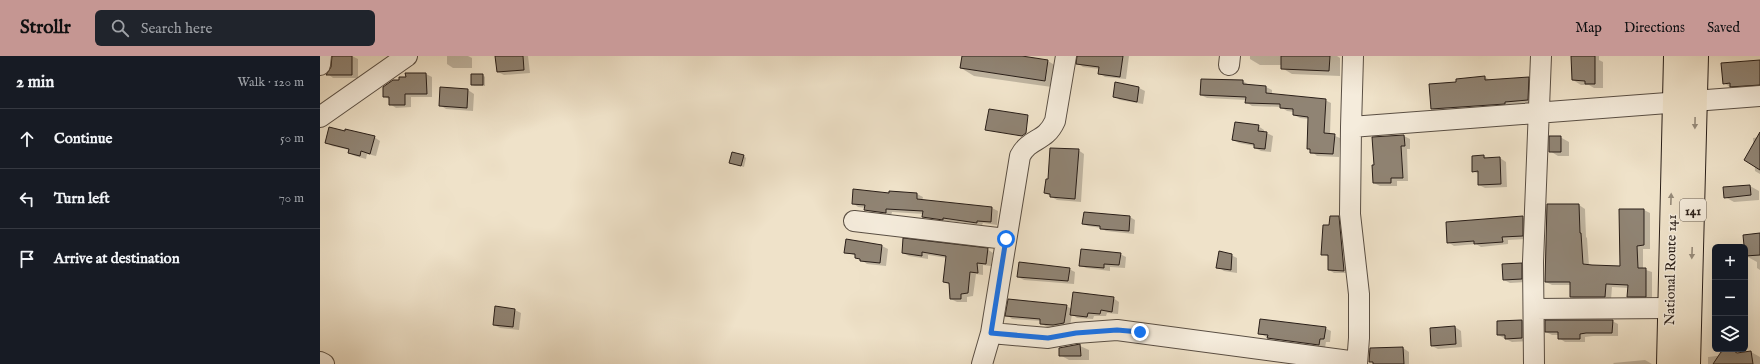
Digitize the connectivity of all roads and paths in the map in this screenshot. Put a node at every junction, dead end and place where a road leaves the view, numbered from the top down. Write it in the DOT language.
graph roads {
  1 [pos="321,56"];
  2 [pos="407,56"];
  3 [pos="1066,56"];
  4 [pos="1353,56"];
  5 [pos="1541,56"];
  6 [pos="1675,56"];
  7 [pos="1697,56"];
  8 [pos="320,65"];
  9 [pos="1760,96"];
  10 [pos="1696,101"];
  11 [pos="1674,103"];
  12 [pos="1540,113"];
  13 [pos="320,117"];
  14 [pos="1350,127"];
  15 [pos="854,221"];
  16 [pos="1006,239"];
  17 [pos="1534,308"];
  18 [pos="1668,308"];
  19 [pos="991,333"];
  20 [pos="320,362"];
  21 [pos="1357,363"];
  22 [pos="324,364"];
  23 [pos="982,364"];
  24 [pos="1534,364"];
  25 [pos="1668,364"];
  26 [pos="1689,364"];
  1 -- 8 [label="street"];
  2 -- 13 [label="street"];
  3 -- 16 [label="street"];
  4 -- 14 [label="street"];
  5 -- 12 [label="street"];
  6 -- 11 [label="highway, National Route 141 / 141"];
  7 -- 10 [label="highway, National Route 141 / 141"];
  9 -- 10 [label="street"];
  10 -- 11 [label="street"];
  10 -- 26 [label="highway, National Route 141 / 141, one-way"];
  11 -- 12 [label="street"];
  18 -- 11 [label="highway, National Route 141 / 141, one-way"];
  12 -- 14 [label="street"];
  12 -- 17 [label="street"];
  14 -- 21 [label="street"];
  15 -- 16 [label="street"];
  16 -- 19 [label="street"];
  17 -- 18 [label="street"];
  17 -- 24 [label="street"];
  18 -- 25 [label="highway, National Route 141 / 141"];
  19 -- 21 [label="street"];
  19 -- 23 [label="street"];
  20 -- 22 [label="street"];
}
